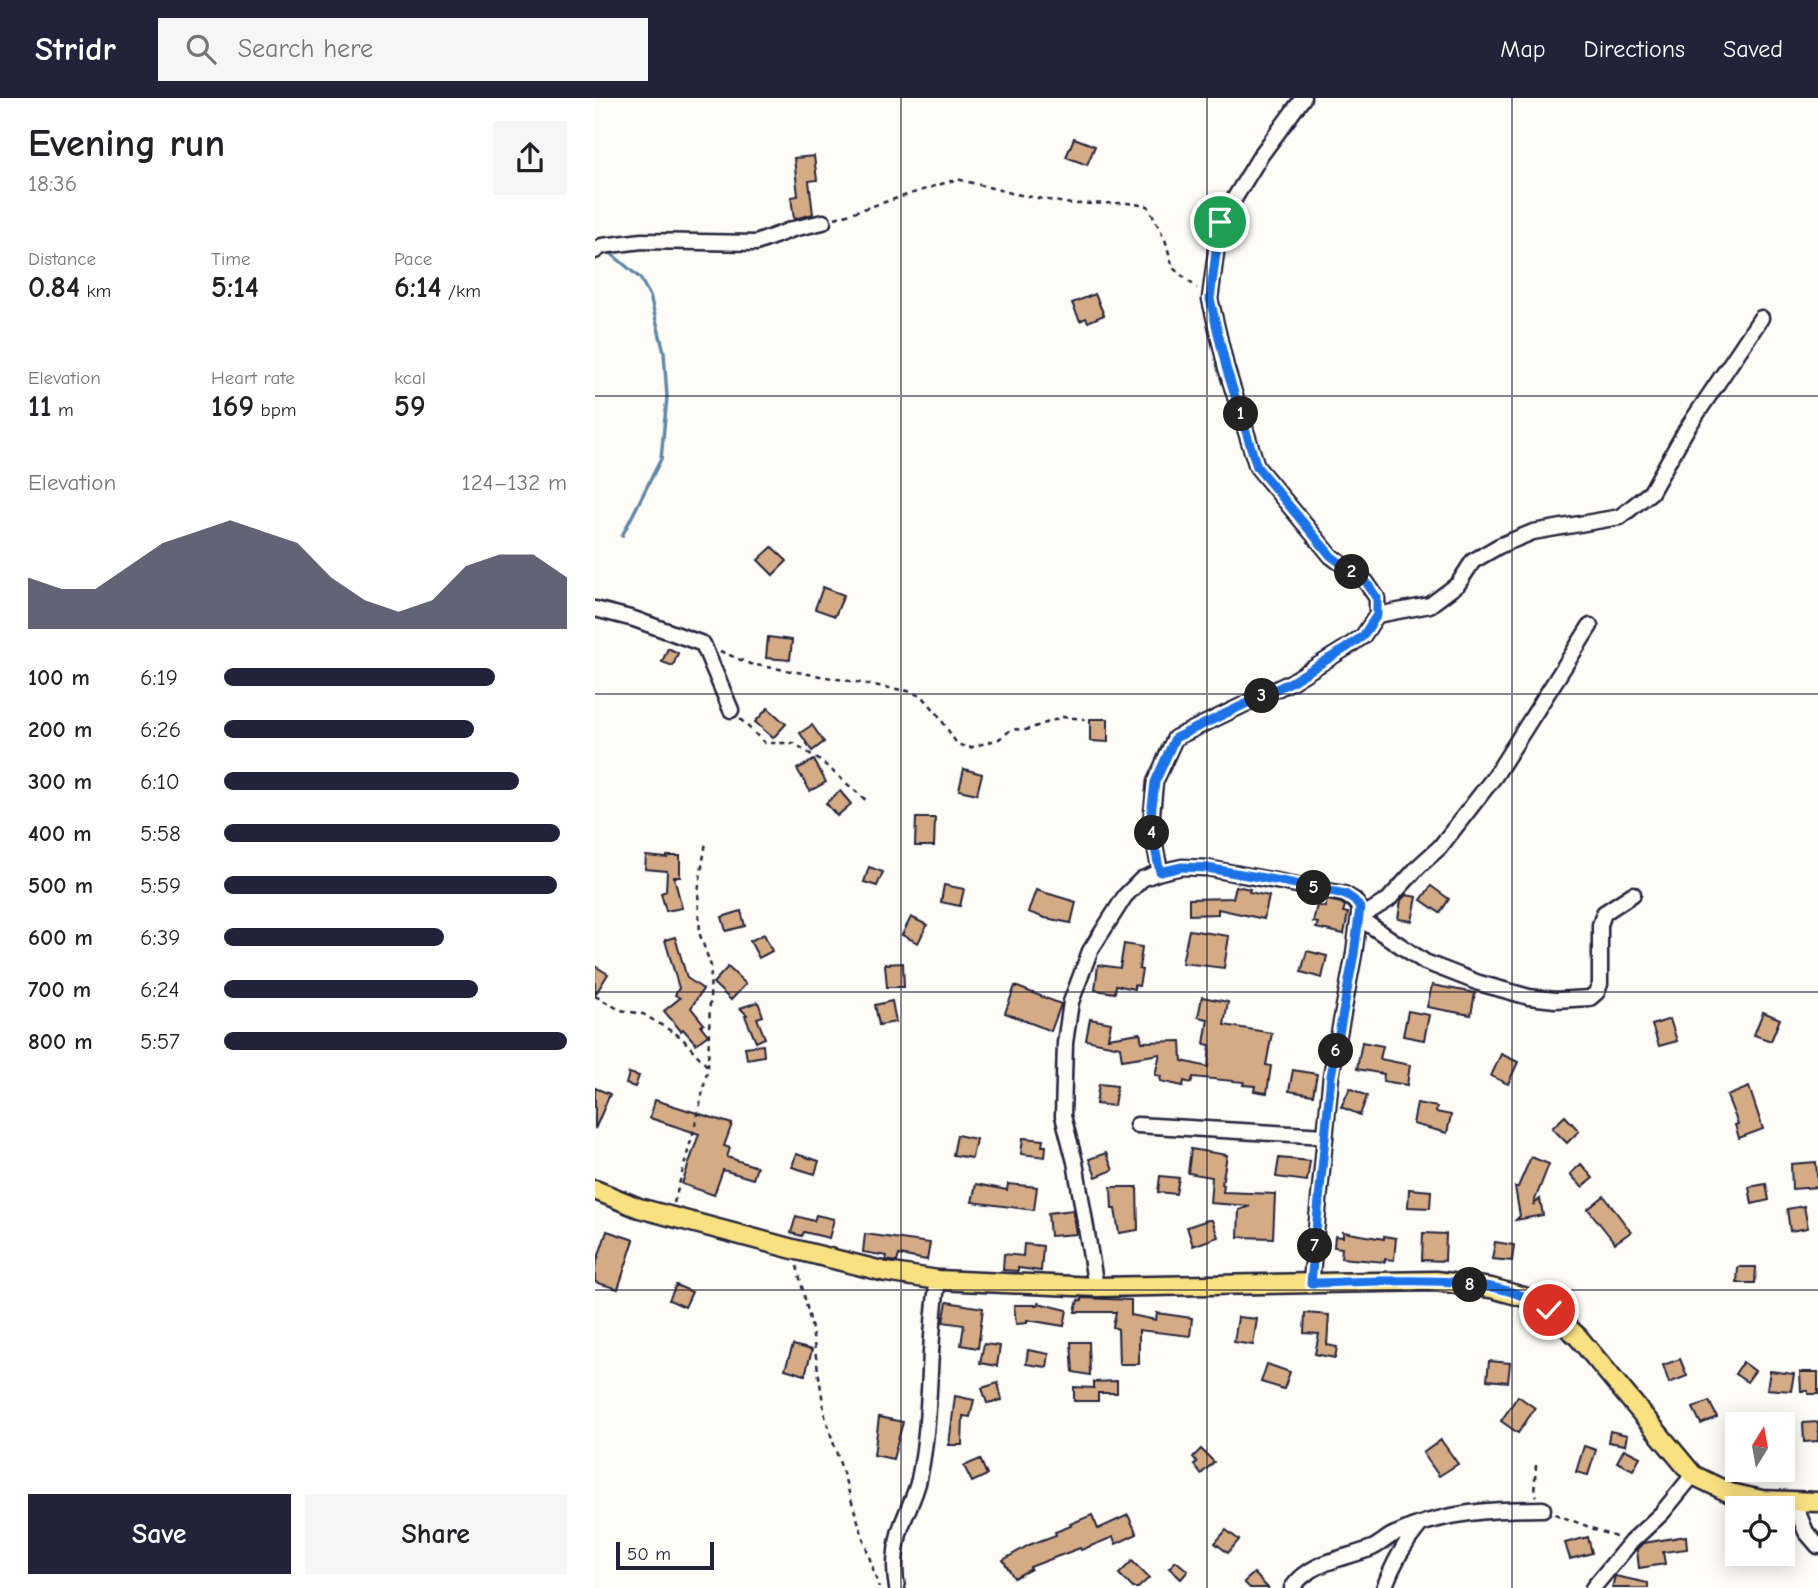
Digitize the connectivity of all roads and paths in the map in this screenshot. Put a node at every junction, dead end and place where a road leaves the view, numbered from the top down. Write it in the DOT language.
graph roads {
  1 [pos="1303,98"];
  2 [pos="823,222"];
  3 [pos="595,251"];
  4 [pos="1210,299"];
  5 [pos="1761,318"];
  6 [pos="595,609"];
  7 [pos="1377,615"];
  8 [pos="1590,626"];
  9 [pos="703,644"];
  10 [pos="731,710"];
  11 [pos="1085,719"];
  12 [pos="868,802"];
  13 [pos="706,842"];
  14 [pos="1160,872"];
  15 [pos="1633,894"];
  16 [pos="1359,918"];
  17 [pos="595,996"];
  18 [pos="708,1067"];
  19 [pos="1137,1125"];
  20 [pos="1325,1136"];
  21 [pos="595,1190"];
  22 [pos="670,1216"];
  23 [pos="793,1250"];
  24 [pos="938,1280"];
  25 [pos="1311,1283"];
  26 [pos="1095,1287"];
  27 [pos="1536,1465"];
  28 [pos="1693,1475"];
  29 [pos="1744,1496"];
  30 [pos="1818,1502"];
  31 [pos="1795,1503"];
  32 [pos="1795,1505"];
  33 [pos="1543,1510"];
  34 [pos="1419,1525"];
  35 [pos="1631,1542"];
  36 [pos="1818,1546"];
  37 [pos="879,1588"];
  38 [pos="897,1588"];
  39 [pos="1292,1588"];
  40 [pos="1384,1588"];
  41 [pos="1593,1588"];
  1 -- 4 [label="street"];
  2 -- 3 [label="street"];
  2 -- 4 [label="path"];
  4 -- 7 [label="street"];
  5 -- 7 [label="street"];
  6 -- 9 [label="street"];
  7 -- 14 [label="street"];
  8 -- 16 [label="street"];
  9 -- 10 [label="street"];
  9 -- 11 [label="path"];
  10 -- 12 [label="path"];
  13 -- 18 [label="path"];
  14 -- 16 [label="street"];
  14 -- 26 [label="street"];
  15 -- 16 [label="street"];
  16 -- 20 [label="street"];
  17 -- 18 [label="path"];
  18 -- 22 [label="path"];
  19 -- 20 [label="street"];
  20 -- 25 [label="street"];
  21 -- 22 [label="main road"];
  22 -- 23 [label="main road"];
  23 -- 24 [label="main road"];
  23 -- 37 [label="path"];
  24 -- 26 [label="main road"];
  24 -- 38 [label="street"];
  25 -- 26 [label="main road"];
  25 -- 28 [label="main road"];
  27 -- 33 [label="path"];
  28 -- 29 [label="main road"];
  28 -- 35 [label="street"];
  30 -- 31 [label="main road"];
  32 -- 36 [label="street"];
  33 -- 34 [label="street"];
  33 -- 35 [label="path"];
  34 -- 39 [label="street"];
  34 -- 40 [label="street"];
  35 -- 41 [label="street"];
}
